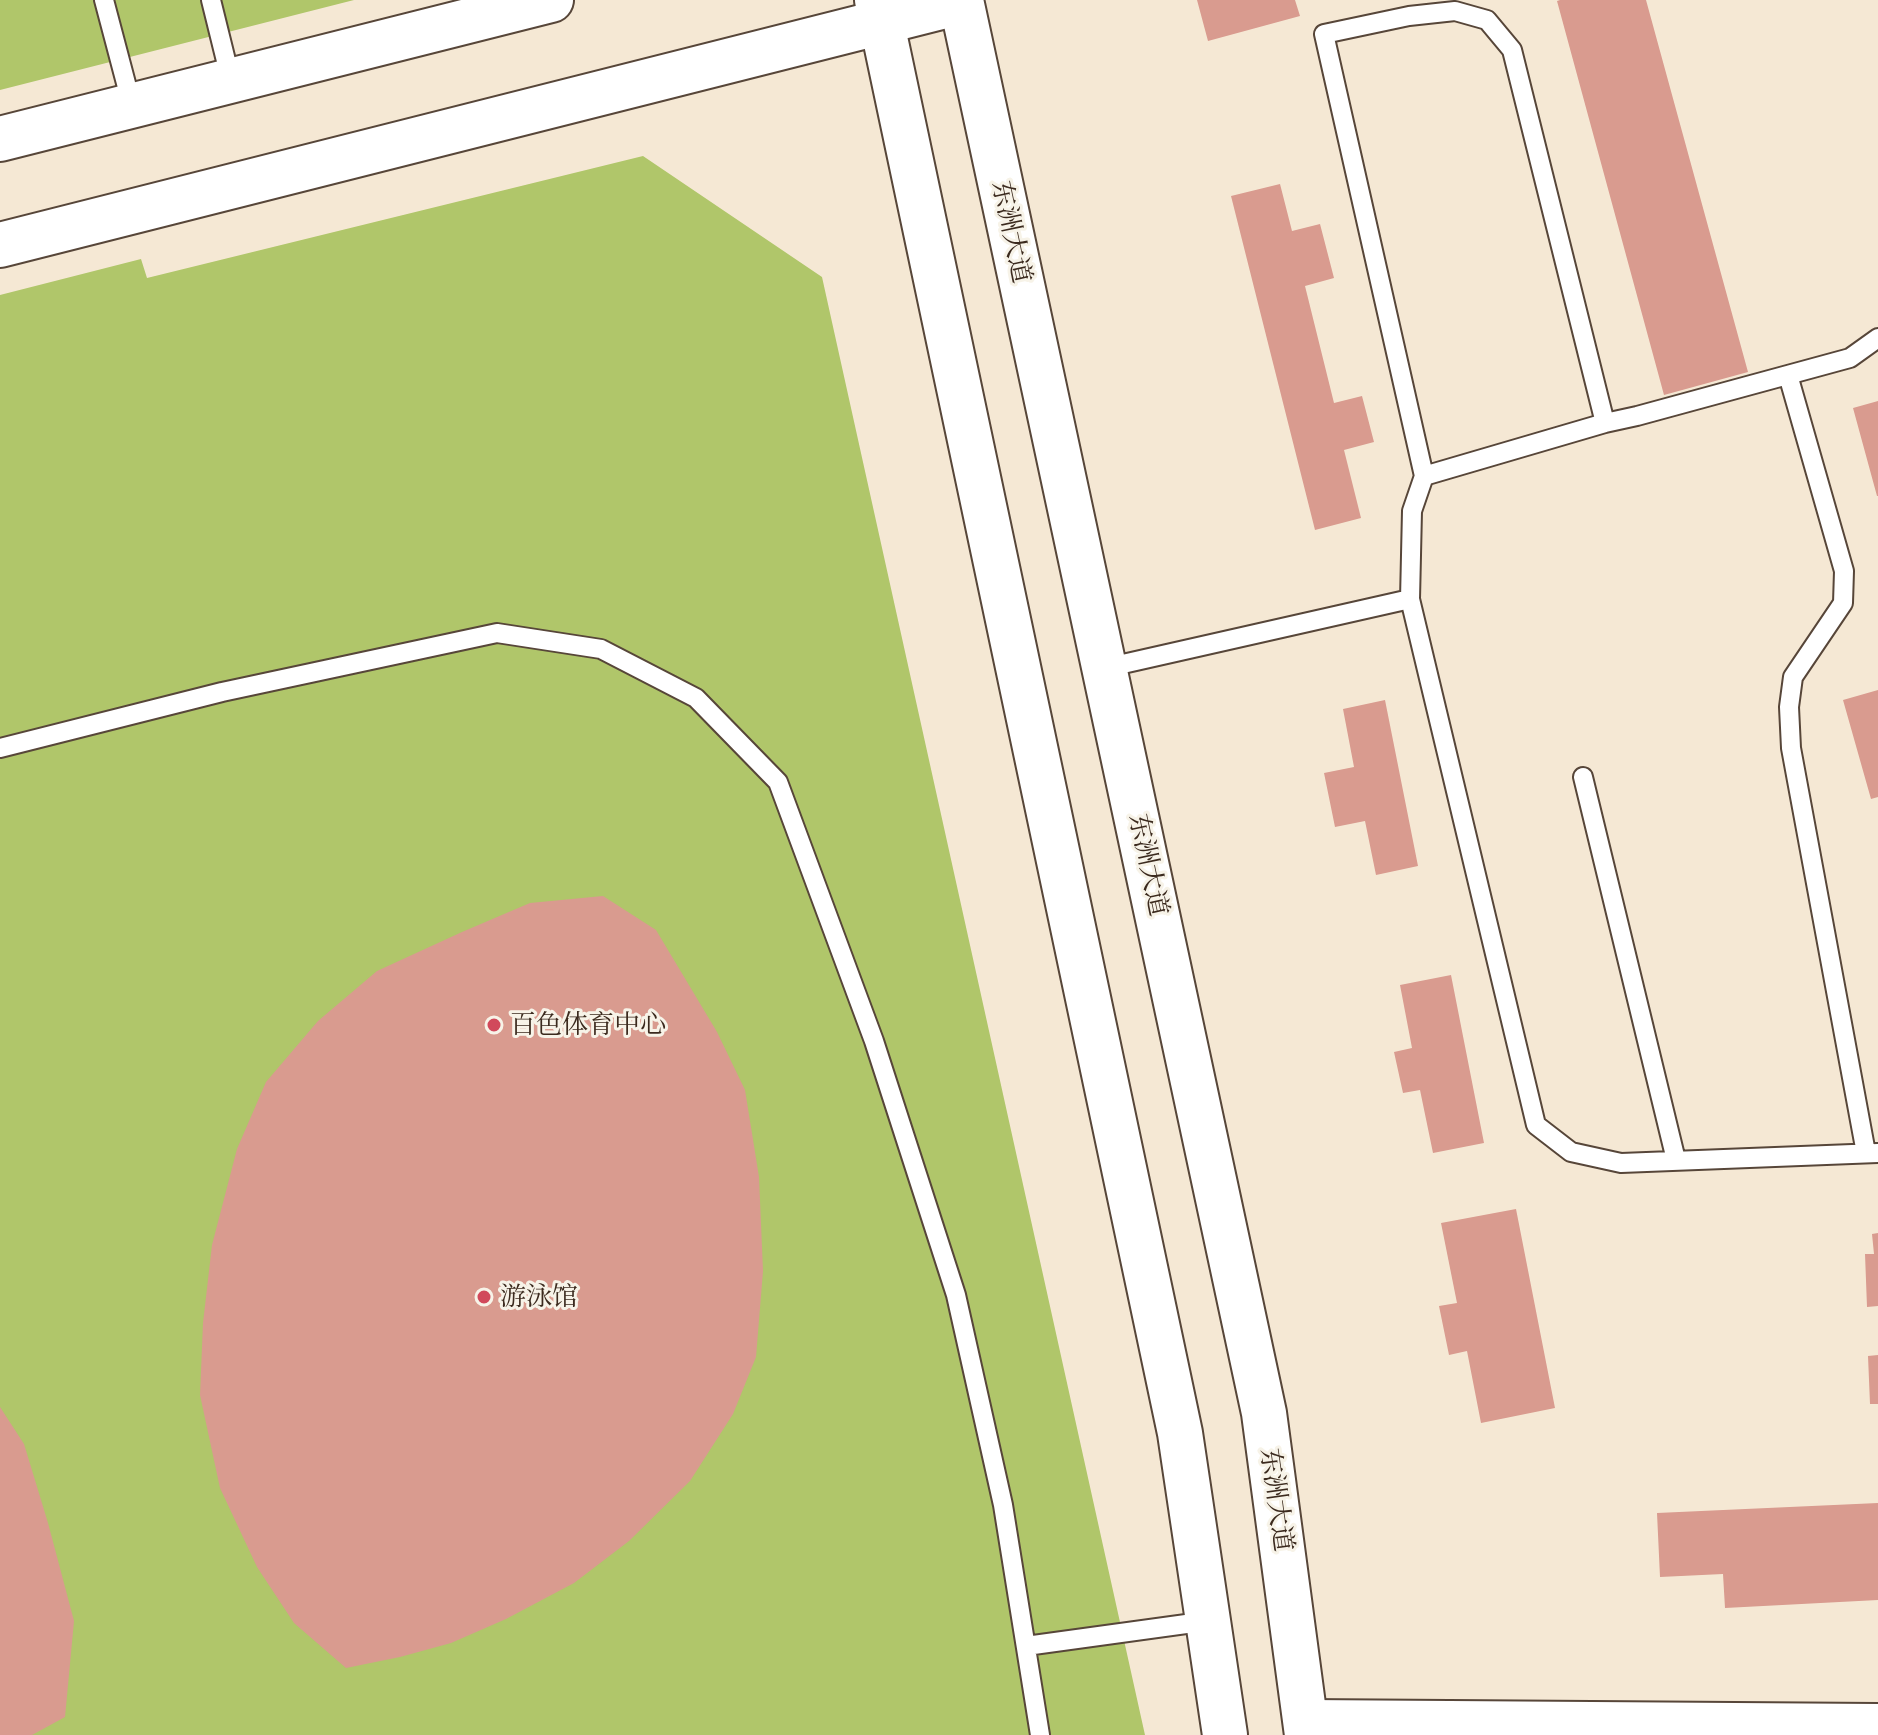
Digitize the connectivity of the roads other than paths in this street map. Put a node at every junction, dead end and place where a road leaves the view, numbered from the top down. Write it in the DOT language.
graph roads {
  1 [pos="104,0"];
  2 [pos="211,0"];
  3 [pos="551,0"];
  4 [pos="961,1"];
  5 [pos="879,12"];
  6 [pos="231,81"];
  7 [pos="132,106"];
  8 [pos="0,139"];
  9 [pos="0,245"];
  10 [pos="1878,338"];
  11 [pos="1788,375"];
  12 [pos="1605,423"];
  13 [pos="1424,476"];
  14 [pos="1410,599"];
  15 [pos="1105,668"];
  16 [pos="0,748"];
  17 [pos="1583,777"];
  18 [pos="1872,1153"];
  19 [pos="1676,1160"];
  20 [pos="1208,1621"];
  21 [pos="1026,1646"];
  22 [pos="1878,1726"];
  23 [pos="1306,1728"];
  24 [pos="1040,1735"];
  25 [pos="1225,1735"];
  1 -- 7 [label="lane"];
  2 -- 6 [label="lane"];
  3 -- 6 [label="main road"];
  4 -- 5 [label="main road"];
  4 -- 15 [label="main road, 东洲大道"];
  5 -- 9 [label="main road"];
  5 -- 20 [label="main road"];
  6 -- 7 [label="main road"];
  7 -- 8 [label="main road"];
  10 -- 11 [label="lane"];
  11 -- 12 [label="lane"];
  11 -- 18 [label="lane"];
  12 -- 13 [label="lane"];
  12 -- 13 [label="lane"];
  13 -- 14 [label="lane"];
  14 -- 15 [label="lane"];
  14 -- 19 [label="lane"];
  15 -- 23 [label="main road, 东洲大道"];
  16 -- 21 [label="lane"];
  17 -- 19 [label="lane"];
  18 -- 19 [label="lane"];
  20 -- 21 [label="lane"];
  20 -- 25 [label="main road"];
  21 -- 24 [label="lane"];
  22 -- 23 [label="main road"];
}
